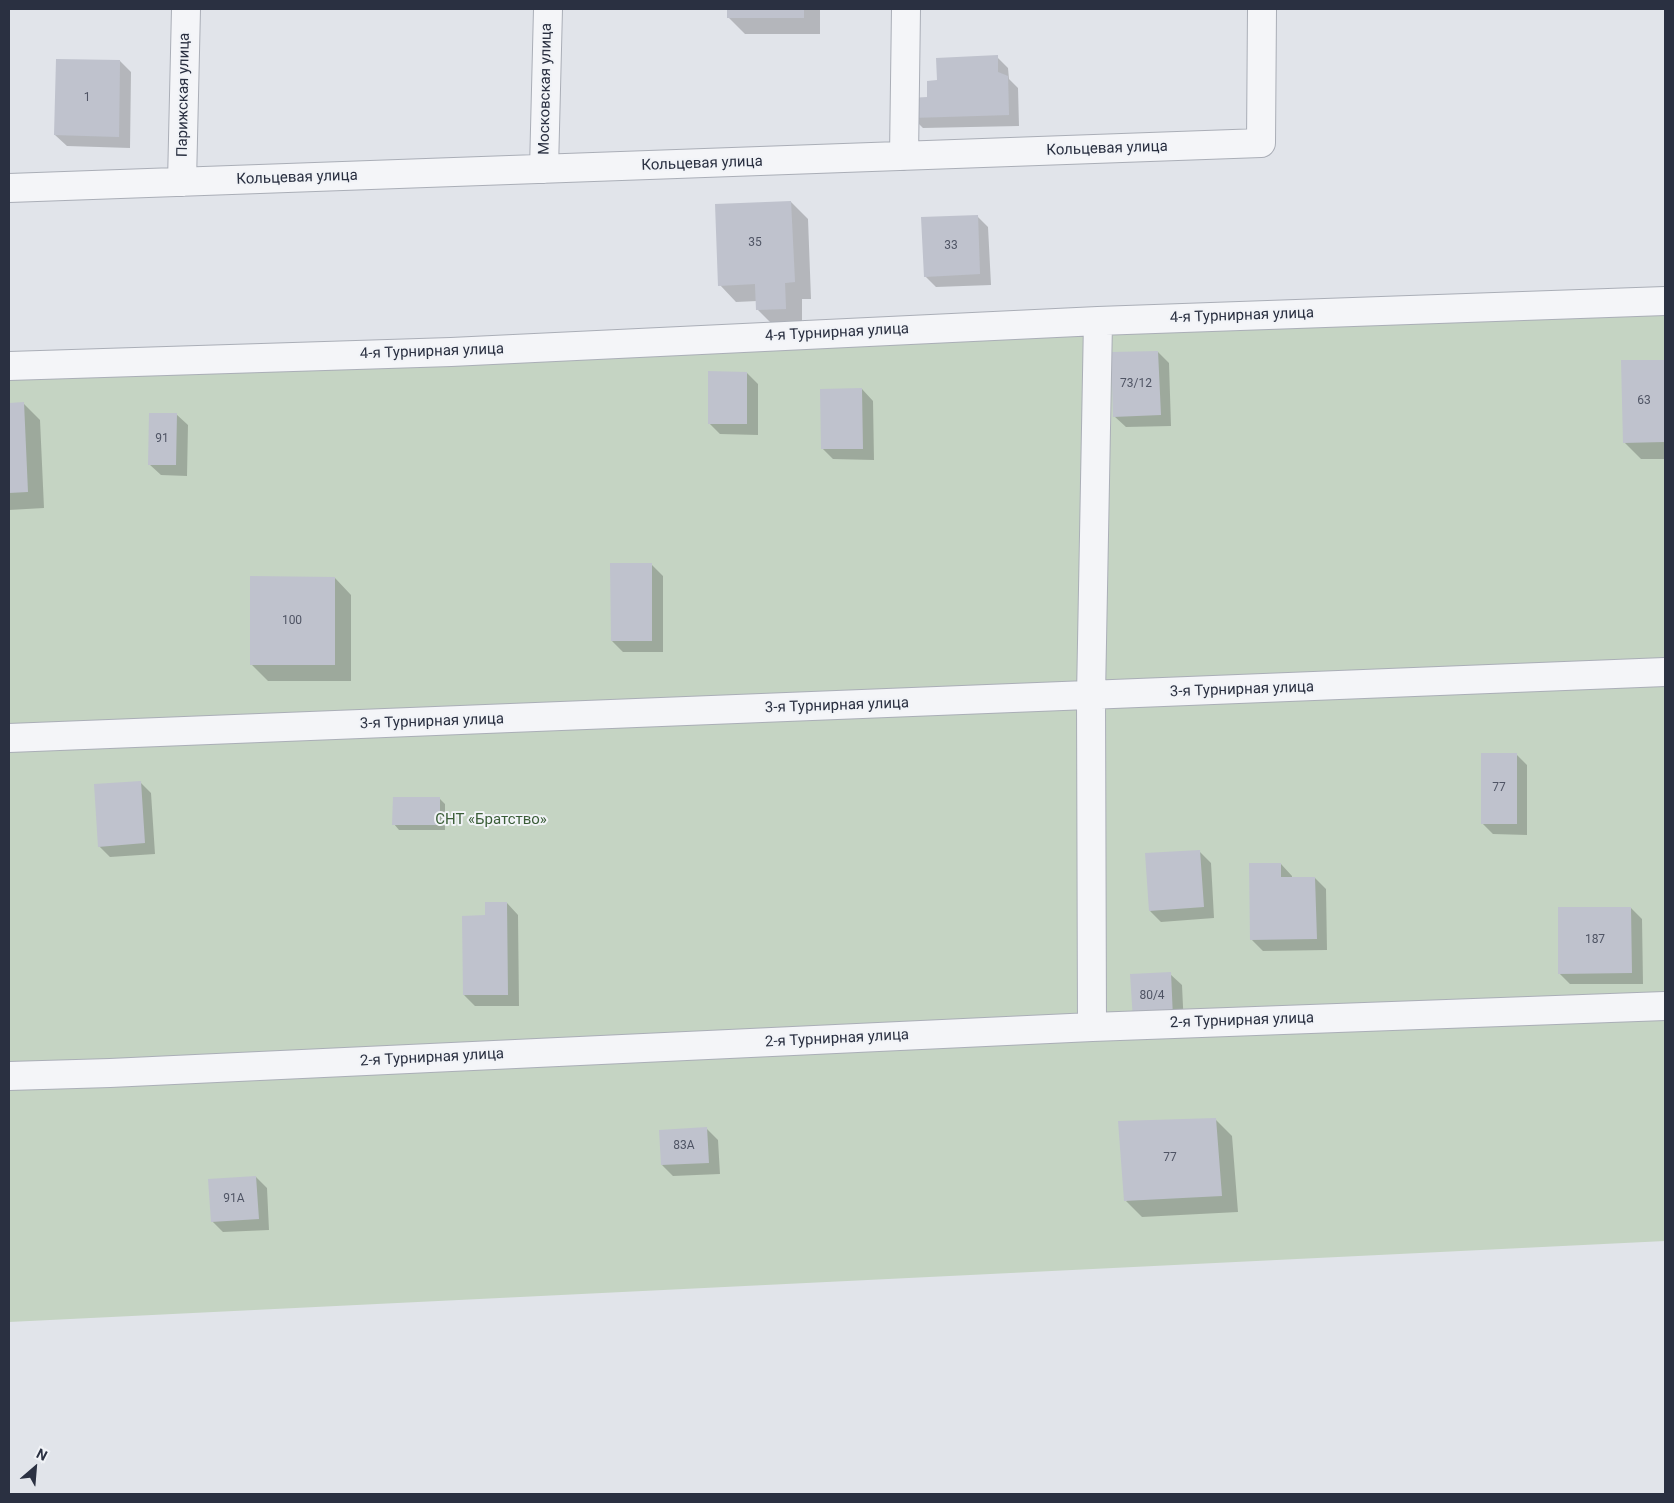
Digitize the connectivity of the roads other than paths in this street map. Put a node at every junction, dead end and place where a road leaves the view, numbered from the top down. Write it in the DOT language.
graph roads {
  1 [pos="186,9"];
  2 [pos="548,9"];
  3 [pos="906,9"];
  4 [pos="1262,9"];
  5 [pos="904,156"];
  6 [pos="544,169"];
  7 [pos="182,182"];
  8 [pos="9,188"];
  9 [pos="1665,301"];
  10 [pos="1098,321"];
  11 [pos="9,366"];
  12 [pos="1665,672"];
  13 [pos="1091,696"];
  14 [pos="9,738"];
  15 [pos="1665,1006"];
  16 [pos="1092,1027"];
  17 [pos="9,1076"];
  1 -- 7 [label="street, Парижская улица"];
  2 -- 6 [label="street, Московская улица"];
  3 -- 5 [label="street"];
  4 -- 5 [label="street, Кольцевая улица"];
  5 -- 6 [label="street, Кольцевая улица"];
  6 -- 7 [label="street, Кольцевая улица"];
  7 -- 8 [label="street, Кольцевая улица"];
  9 -- 10 [label="street, 4-я Турнирная улица"];
  10 -- 11 [label="street, 4-я Турнирная улица"];
  10 -- 13 [label="street"];
  12 -- 13 [label="street, 3-я Турнирная улица"];
  13 -- 14 [label="street, 3-я Турнирная улица"];
  13 -- 16 [label="street"];
  15 -- 16 [label="street, 2-я Турнирная улица"];
  16 -- 17 [label="street, 2-я Турнирная улица"];
}
